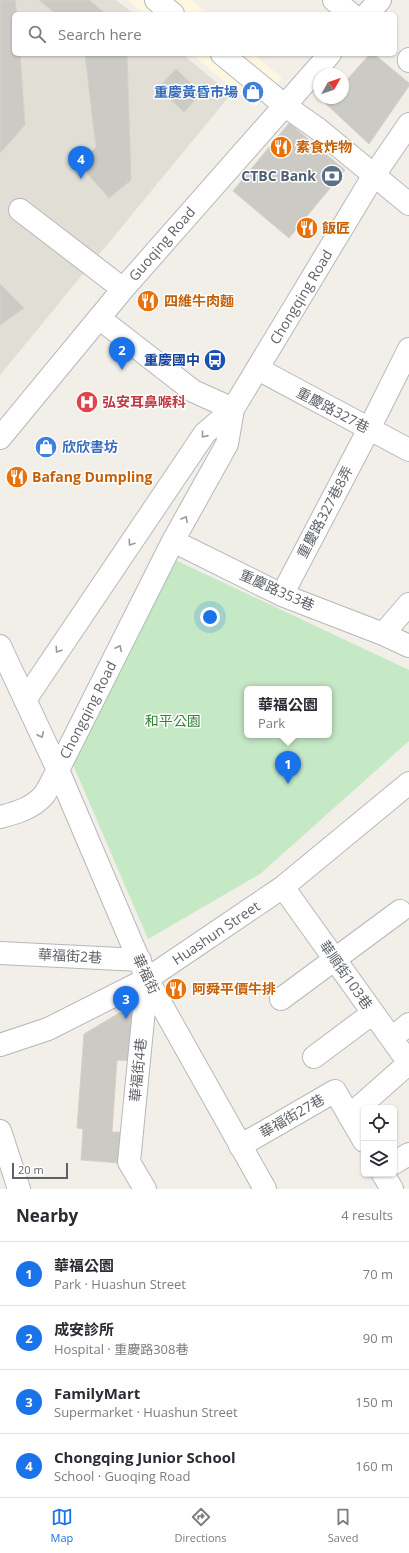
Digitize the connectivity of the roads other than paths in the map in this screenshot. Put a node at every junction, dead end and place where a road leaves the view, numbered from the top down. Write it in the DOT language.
graph roads {
  1 [pos="156,0"];
  2 [pos="334,0"];
  3 [pos="380,0"];
  4 [pos="171,12"];
  5 [pos="349,12"];
  6 [pos="369,12"];
  7 [pos="224,56"];
  8 [pos="328,56"];
  9 [pos="284,105"];
  10 [pos="409,124"];
  11 [pos="374,175"];
  12 [pos="409,204"];
  13 [pos="20,210"];
  14 [pos="123,289"];
  15 [pos="100,318"];
  16 [pos="409,349"];
  17 [pos="258,369"];
  18 [pos="233,409"];
  19 [pos="369,429"];
  20 [pos="0,438"];
  21 [pos="409,450"];
  22 [pos="173,541"];
  23 [pos="282,595"];
  24 [pos="409,604"];
  25 [pos="383,634"];
  26 [pos="0,646"];
  27 [pos="409,646"];
  28 [pos="25,700"];
  29 [pos="58,770"];
  30 [pos="409,783"];
  31 [pos="0,817"];
  32 [pos="283,887"];
  33 [pos="399,911"];
  34 [pos="0,953"];
  35 [pos="335,959"];
  36 [pos="143,969"];
  37 [pos="281,999"];
  38 [pos="373,1013"];
  39 [pos="409,1024"];
  40 [pos="392,1038"];
  41 [pos="0,1045"];
  42 [pos="314,1057"];
  43 [pos="409,1063"];
  44 [pos="350,1116"];
  45 [pos="0,1131"];
  46 [pos="361,1136"];
  47 [pos="240,1146"];
  48 [pos="409,1154"];
  49 [pos="397,1161"];
  50 [pos="385,1177"];
  51 [pos="19,1189"];
  52 [pos="145,1189"];
  53 [pos="265,1189"];
  54 [pos="392,1189"];
  1 -- 4 [label="street"];
  2 -- 5 [label="street"];
  3 -- 6 [label="street"];
  7 -- 9 [label="street"];
  8 -- 9 [label="street, Guoqing Road"];
  9 -- 11 [label="street"];
  9 -- 14 [label="street, Guoqing Road"];
  10 -- 11 [label="street, Chongqing Road"];
  11 -- 12 [label="street"];
  11 -- 17 [label="street, Chongqing Road"];
  13 -- 14 [label="street"];
  14 -- 15 [label="street, Guoqing Road"];
  15 -- 18 [label="street"];
  15 -- 20 [label="street, Guoqing Road"];
  16 -- 19 [label="street, 重慶路327巷8弄"];
  17 -- 18 [label="street, Chongqing Road"];
  17 -- 19 [label="street, 重慶路327巷"];
  22 -- 18 [label="street, Chongqing Road, one-way"];
  18 -- 28 [label="street, Chongqing Road, one-way"];
  19 -- 21 [label="street, 重慶路327巷"];
  19 -- 23 [label="street, 重慶路327巷8弄"];
  22 -- 23 [label="street, 重慶路353巷"];
  29 -- 22 [label="street, Chongqing Road, one-way"];
  23 -- 25 [label="street, 重慶路353巷"];
  24 -- 25 [label="street"];
  25 -- 27 [label="street, 重慶路353巷"];
  26 -- 28 [label="street"];
  28 -- 29 [label="street, Chongqing Road, one-way"];
  29 -- 31 [label="street"];
  29 -- 36 [label="street, 華福街"];
  30 -- 32 [label="street, Huashun Street"];
  32 -- 35 [label="street, 華順街103巷"];
  32 -- 36 [label="street, Huashun Street"];
  33 -- 35 [label="street"];
  34 -- 36 [label="street, 華福街2巷"];
  35 -- 37 [label="street"];
  35 -- 38 [label="street, 華順街103巷"];
  36 -- 41 [label="street, Huashun Street"];
  36 -- 47 [label="street, 華福街"];
  36 -- 52 [label="street, 華福街4巷"];
  38 -- 40 [label="street, 華順街103巷"];
  38 -- 42 [label="street"];
  39 -- 40 [label="street"];
  40 -- 43 [label="street, 華順街103巷"];
  43 -- 44 [label="street"];
  44 -- 46 [label="street, 華福街27巷"];
  44 -- 47 [label="street, 華福街27巷"];
  45 -- 51 [label="street"];
  47 -- 53 [label="street, 華福街"];
  48 -- 49 [label="street"];
  50 -- 54 [label="street"];
}
